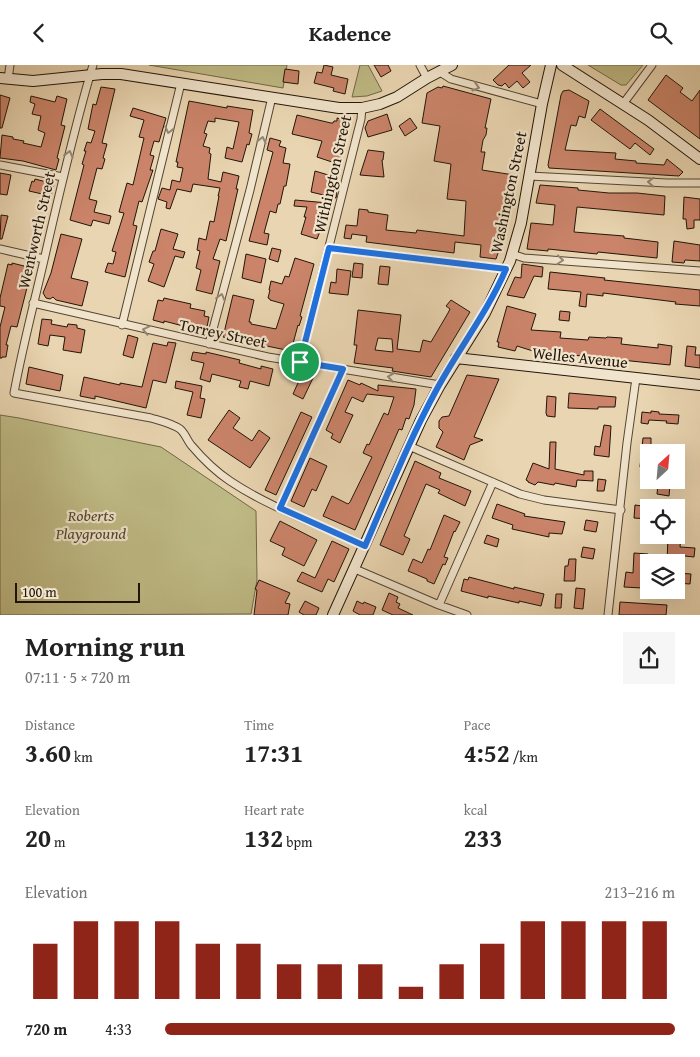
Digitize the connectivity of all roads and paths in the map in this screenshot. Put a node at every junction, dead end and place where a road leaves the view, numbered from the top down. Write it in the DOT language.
graph roads {
  1 [pos="10,65"];
  2 [pos="420,65"];
  3 [pos="452,65"];
  4 [pos="551,65"];
  5 [pos="562,65"];
  6 [pos="652,65"];
  7 [pos="91,70"];
  8 [pos="440,72"];
  9 [pos="4,78"];
  10 [pos="427,78"];
  11 [pos="181,83"];
  12 [pos="272,97"];
  13 [pos="542,104"];
  14 [pos="623,104"];
  15 [pos="362,108"];
  16 [pos="700,159"];
  17 [pos="0,165"];
  18 [pos="529,176"];
  19 [pos="63,177"];
  20 [pos="700,183"];
  21 [pos="329,248"];
  22 [pos="0,249"];
  23 [pos="512,254"];
  24 [pos="44,259"];
  25 [pos="506,269"];
  26 [pos="700,271"];
  27 [pos="33,303"];
  28 [pos="122,325"];
  29 [pos="209,344"];
  30 [pos="456,358"];
  31 [pos="300,362"];
  32 [pos="343,369"];
  33 [pos="636,378"];
  34 [pos="440,385"];
  35 [pos="700,385"];
  36 [pos="409,446"];
  37 [pos="493,482"];
  38 [pos="280,508"];
  39 [pos="620,509"];
  40 [pos="365,546"];
  41 [pos="354,569"];
  42 [pos="439,605"];
  43 [pos="464,614"];
  44 [pos="333,615"];
  45 [pos="608,615"];
  1 -- 9 [label="street"];
  2 -- 10 [label="street"];
  3 -- 8 [label="main road"];
  4 -- 13 [label="main road, Washington Street"];
  5 -- 14 [label="main road"];
  6 -- 14 [label="street"];
  7 -- 9 [label="main road"];
  7 -- 11 [label="main road"];
  19 -- 7 [label="street, Wentworth Street, one-way"];
  8 -- 10 [label="main road"];
  8 -- 13 [label="street, one-way"];
  10 -- 15 [label="main road"];
  11 -- 12 [label="main road"];
  11 -- 28 [label="street, one-way"];
  12 -- 15 [label="main road"];
  29 -- 12 [label="street, one-way"];
  13 -- 18 [label="main road, Washington Street"];
  14 -- 16 [label="main road"];
  15 -- 21 [label="street, Withington Street"];
  17 -- 19 [label="street"];
  20 -- 18 [label="street, one-way"];
  18 -- 23 [label="main road, Washington Street"];
  19 -- 24 [label="street, Wentworth Street"];
  21 -- 25 [label="street"];
  21 -- 31 [label="street, Withington Street"];
  22 -- 24 [label="street"];
  23 -- 25 [label="main road, Washington Street"];
  23 -- 26 [label="street, one-way"];
  24 -- 27 [label="street, Wentworth Street"];
  25 -- 30 [label="main road, Washington Street"];
  27 -- 28 [label="street, Torrey Street"];
  27 -- 38 [label="street, Wentworth Street"];
  29 -- 28 [label="street, Torrey Street, one-way"];
  29 -- 31 [label="street, Torrey Street"];
  30 -- 33 [label="main road, Welles Avenue"];
  30 -- 34 [label="main road, Washington Street"];
  31 -- 32 [label="street, Torrey Street"];
  34 -- 32 [label="street, Torrey Street, one-way"];
  32 -- 38 [label="street"];
  33 -- 35 [label="main road, Welles Avenue"];
  33 -- 39 [label="street"];
  34 -- 36 [label="main road, Washington Street"];
  36 -- 37 [label="street"];
  36 -- 40 [label="main road, Washington Street"];
  37 -- 39 [label="street"];
  37 -- 42 [label="street"];
  38 -- 40 [label="street"];
  39 -- 45 [label="street"];
  40 -- 41 [label="main road, Washington Street"];
  41 -- 42 [label="street"];
  41 -- 44 [label="main road, Washington Street"];
  42 -- 43 [label="street"];
}
